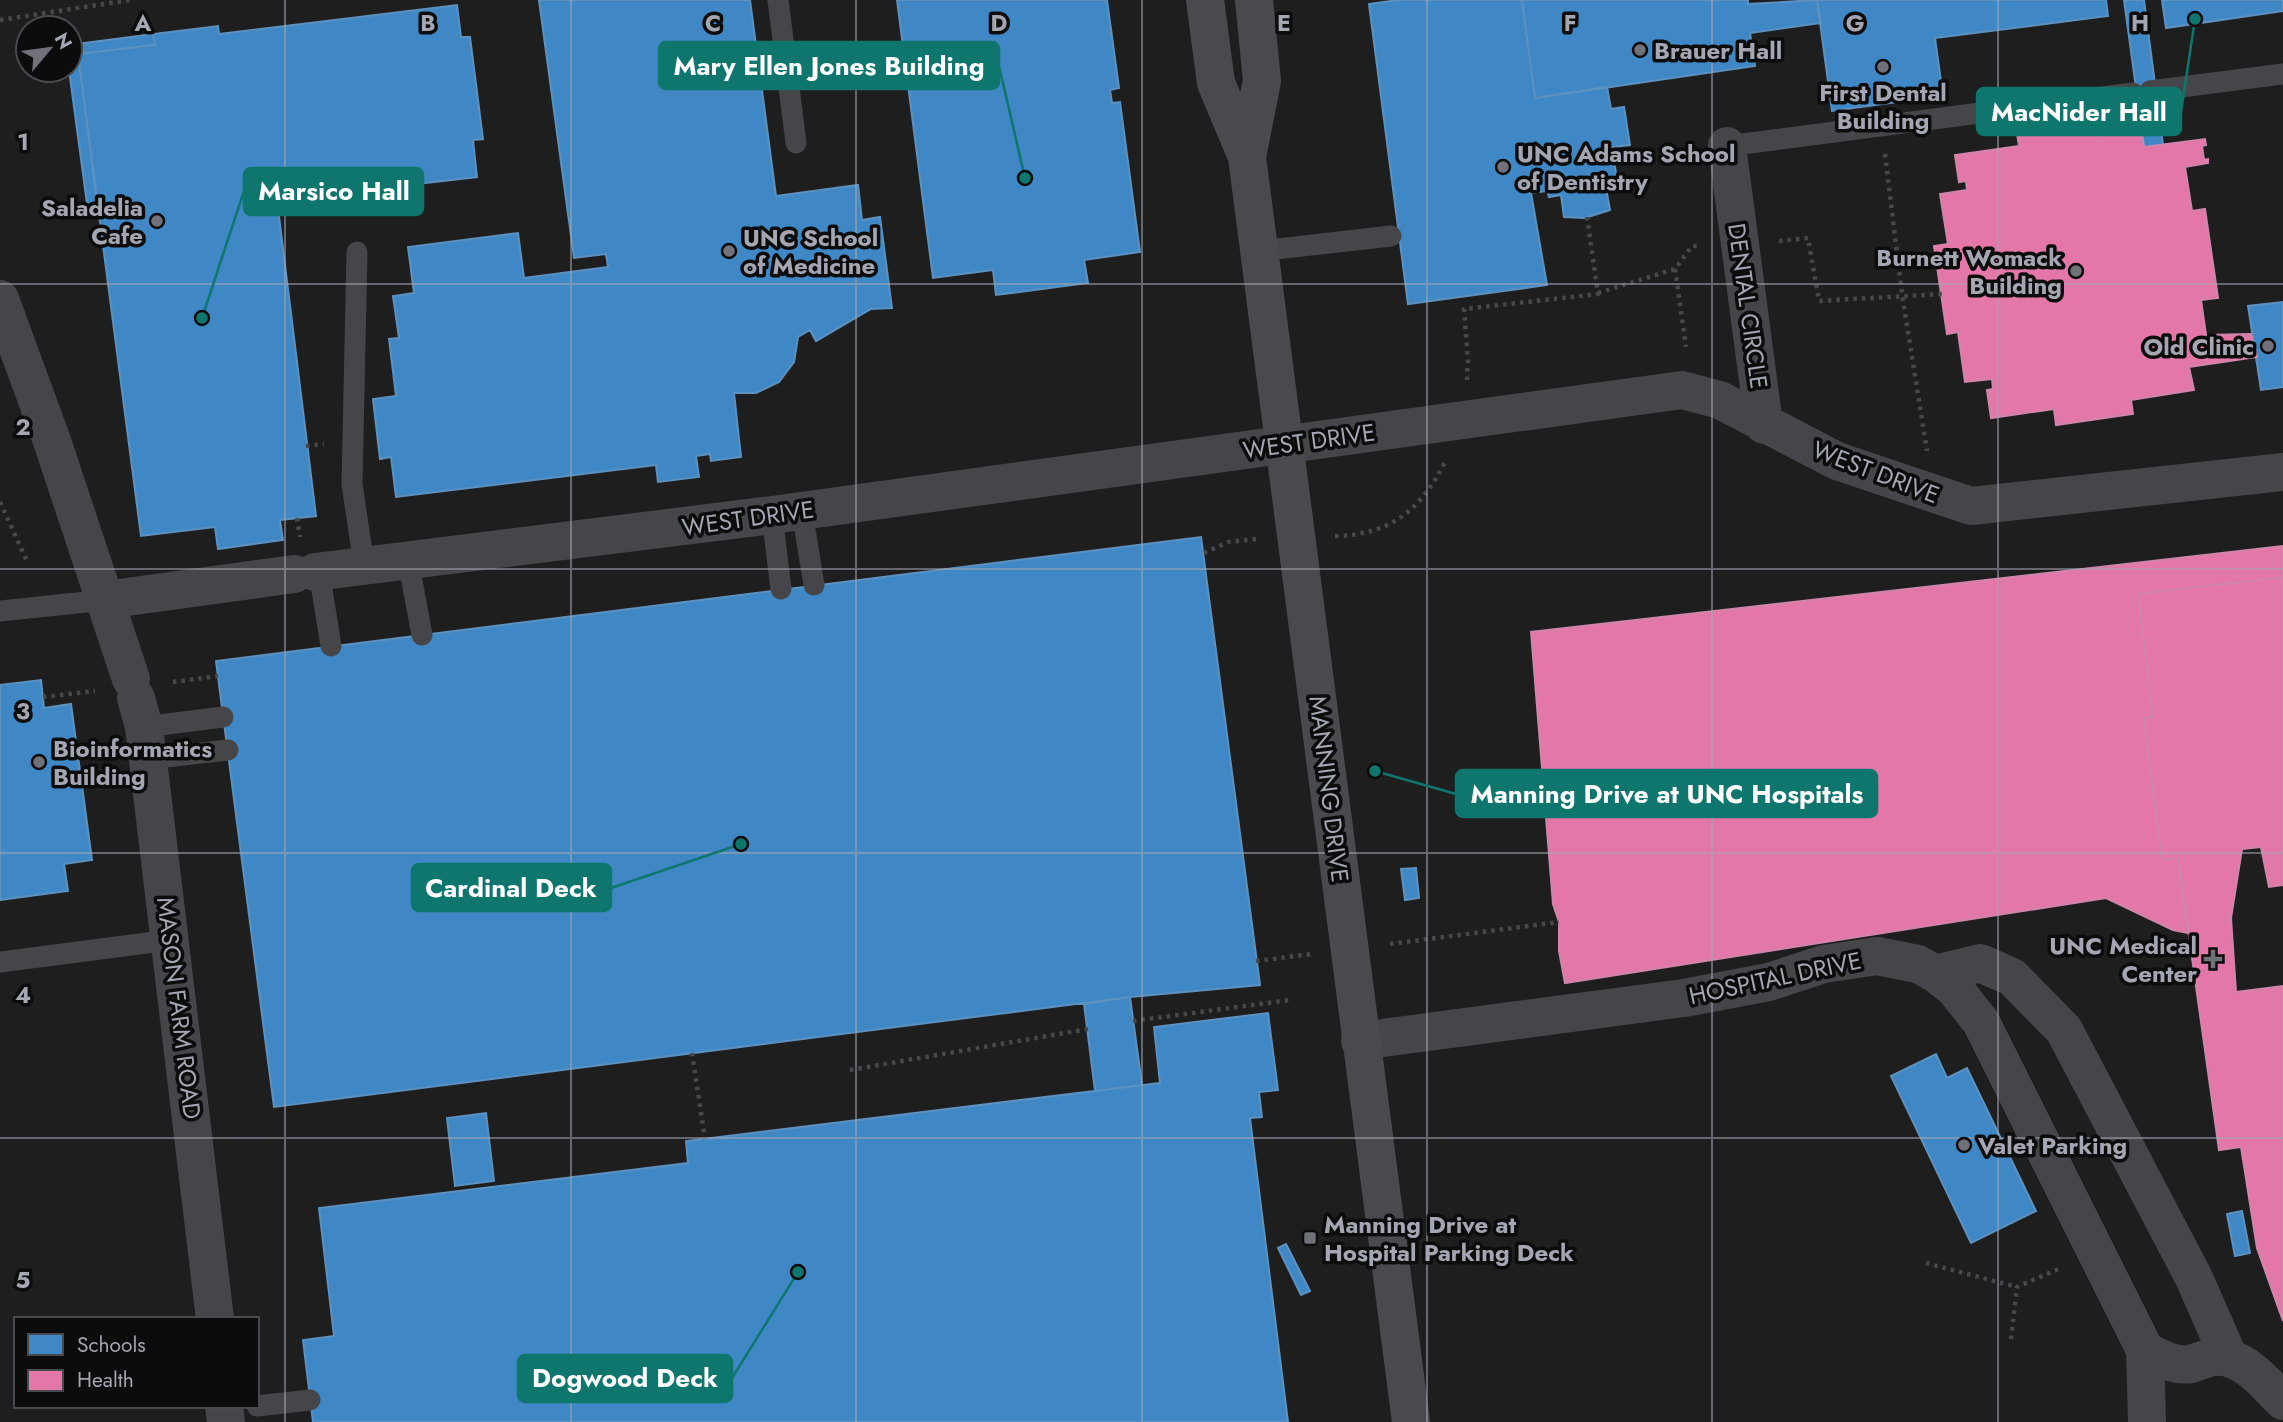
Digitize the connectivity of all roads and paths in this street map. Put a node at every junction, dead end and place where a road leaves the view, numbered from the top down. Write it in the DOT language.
graph roads {
  1 [pos="130,0"];
  2 [pos="778,0"];
  3 [pos="1205,0"];
  4 [pos="1260,7"];
  5 [pos="0,20"];
  6 [pos="2283,74"];
  7 [pos="1881,126"];
  8 [pos="796,143"];
  9 [pos="1727,146"];
  10 [pos="1247,157"];
  11 [pos="1587,217"];
  12 [pos="1391,236"];
  13 [pos="1740,246"];
  14 [pos="1259,251"];
  15 [pos="357,252"];
  16 [pos="1675,269"];
  17 [pos="1598,293"];
  18 [pos="1902,294"];
  19 [pos="1942,294"];
  20 [pos="0,299"];
  21 [pos="1686,347"];
  22 [pos="1466,382"];
  23 [pos="1764,425"];
  24 [pos="1284,445"];
  25 [pos="1448,454"];
  26 [pos="1929,463"];
  27 [pos="2283,472"];
  28 [pos="0,502"];
  29 [pos="787,513"];
  30 [pos="1324,537"];
  31 [pos="1261,539"];
  32 [pos="1204,553"];
  33 [pos="408,560"];
  34 [pos="27,561"];
  35 [pos="364,565"];
  36 [pos="310,572"];
  37 [pos="814,585"];
  38 [pos="781,589"];
  39 [pos="105,600"];
  40 [pos="0,611"];
  41 [pos="422,635"];
  42 [pos="331,646"];
  43 [pos="140,716"];
  44 [pos="223,717"];
  45 [pos="228,750"];
  46 [pos="1559,922"];
  47 [pos="170,940"];
  48 [pos="1380,945"];
  49 [pos="1325,952"];
  50 [pos="1256,961"];
  51 [pos="0,962"];
  52 [pos="1936,974"];
  53 [pos="1290,1000"];
  54 [pos="1133,1021"];
  55 [pos="1088,1030"];
  56 [pos="1360,1041"];
  57 [pos="692,1053"];
  58 [pos="849,1070"];
  59 [pos="705,1139"];
  60 [pos="1926,1263"];
  61 [pos="2063,1267"];
  62 [pos="2017,1287"];
  63 [pos="215,1317"];
  64 [pos="2011,1339"];
  65 [pos="2145,1350"];
  66 [pos="2256,1378"];
  67 [pos="310,1400"];
  68 [pos="259,1407"];
  69 [pos="1411,1422"];
  70 [pos="2147,1422"];
  71 [pos="2262,1422"];
  1 -- 5 [label="path"];
  2 -- 8 [label="lane"];
  3 -- 10 [label="street, MANNING DRIVE"];
  4 -- 10 [label="street, MANNING DRIVE"];
  6 -- 7 [label="lane"];
  7 -- 9 [label="lane"];
  7 -- 18 [label="path"];
  9 -- 13 [label="street, DENTAL CIRCLE"];
  10 -- 14 [label="street, MANNING DRIVE"];
  11 -- 17 [label="path"];
  12 -- 14 [label="lane"];
  13 -- 16 [label="path"];
  13 -- 18 [label="path"];
  13 -- 23 [label="street, DENTAL CIRCLE"];
  14 -- 24 [label="street, MANNING DRIVE"];
  15 -- 35 [label="lane"];
  16 -- 17 [label="path"];
  16 -- 21 [label="path"];
  17 -- 22 [label="path"];
  18 -- 19 [label="path"];
  18 -- 26 [label="path"];
  20 -- 39 [label="street, MASON FARM ROAD"];
  23 -- 24 [label="street, WEST DRIVE"];
  23 -- 27 [label="street, WEST DRIVE"];
  24 -- 29 [label="street, WEST DRIVE"];
  24 -- 56 [label="street, MANNING DRIVE"];
  25 -- 30 [label="path"];
  28 -- 34 [label="path"];
  29 -- 33 [label="street, WEST DRIVE"];
  29 -- 37 [label="lane"];
  29 -- 38 [label="lane"];
  31 -- 32 [label="path"];
  33 -- 35 [label="street, WEST DRIVE"];
  33 -- 41 [label="lane"];
  35 -- 36 [label="street, WEST DRIVE"];
  36 -- 39 [label="street, WEST DRIVE"];
  36 -- 42 [label="lane"];
  39 -- 40 [label="lane"];
  39 -- 43 [label="street, MASON FARM ROAD"];
  43 -- 44 [label="lane"];
  43 -- 45 [label="lane"];
  43 -- 47 [label="street, MASON FARM ROAD"];
  46 -- 48 [label="path"];
  47 -- 51 [label="lane"];
  47 -- 63 [label="street, MASON FARM ROAD"];
  49 -- 50 [label="path"];
  52 -- 56 [label="street, HOSPITAL DRIVE"];
  52 -- 65 [label="street, HOSPITAL DRIVE"];
  52 -- 66 [label="street"];
  53 -- 54 [label="path"];
  55 -- 58 [label="path"];
  56 -- 69 [label="street, MANNING DRIVE"];
  57 -- 59 [label="path"];
  60 -- 62 [label="path"];
  61 -- 62 [label="path"];
  62 -- 64 [label="path"];
  65 -- 66 [label="street"];
  65 -- 70 [label="street, HOSPITAL DRIVE"];
  66 -- 71 [label="street"];
  67 -- 68 [label="lane"];
}
